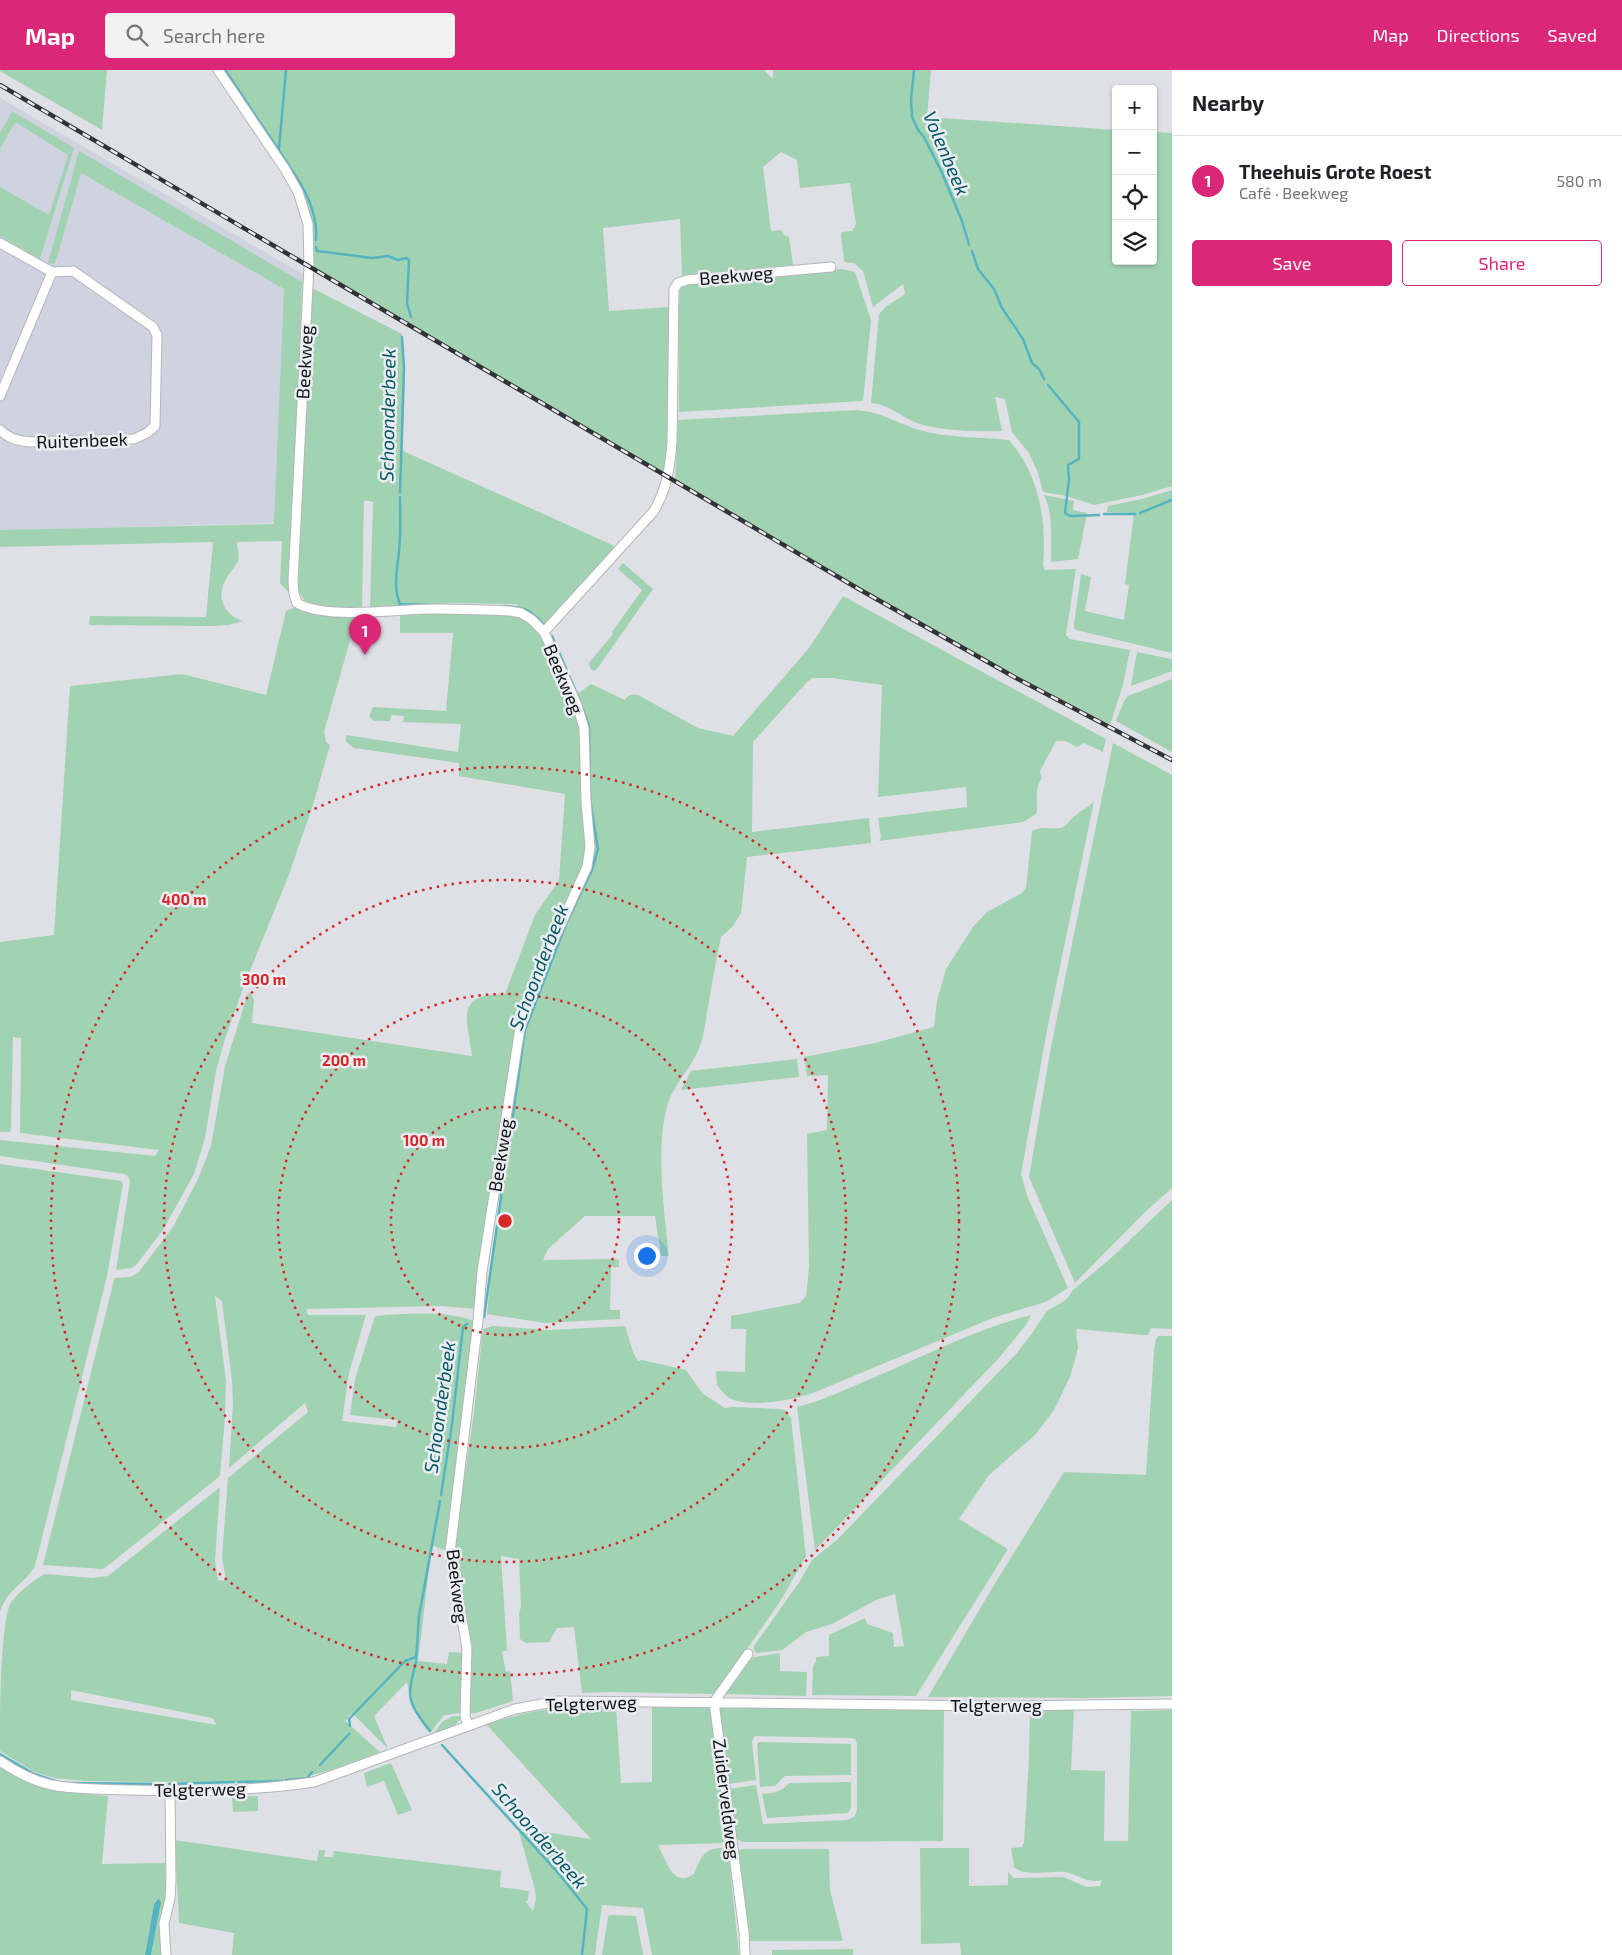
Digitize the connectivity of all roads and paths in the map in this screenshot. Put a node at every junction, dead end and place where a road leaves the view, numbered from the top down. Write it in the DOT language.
graph roads {
  1 [pos="218,70"];
  2 [pos="0,242"];
  3 [pos="830,267"];
  4 [pos="52,272"];
  5 [pos="0,396"];
  6 [pos="0,430"];
  7 [pos="544,632"];
  8 [pos="748,1654"];
  9 [pos="714,1702"];
  10 [pos="1172,1704"];
  11 [pos="468,1726"];
  12 [pos="0,1762"];
  13 [pos="170,1791"];
  14 [pos="166,1955"];
  15 [pos="745,1955"];
  1 -- 7 [label="street, Beekweg"];
  2 -- 4 [label="street"];
  3 -- 7 [label="street, Beekweg"];
  4 -- 5 [label="street"];
  4 -- 6 [label="street, Ruitenbeek"];
  7 -- 11 [label="street, Beekweg"];
  8 -- 9 [label="street"];
  9 -- 10 [label="street, Telgterweg"];
  9 -- 11 [label="street, Telgterweg"];
  9 -- 15 [label="street, Zuiderveldweg"];
  11 -- 13 [label="street, Telgterweg"];
  12 -- 13 [label="street, Telgterweg"];
  13 -- 14 [label="street"];
}
